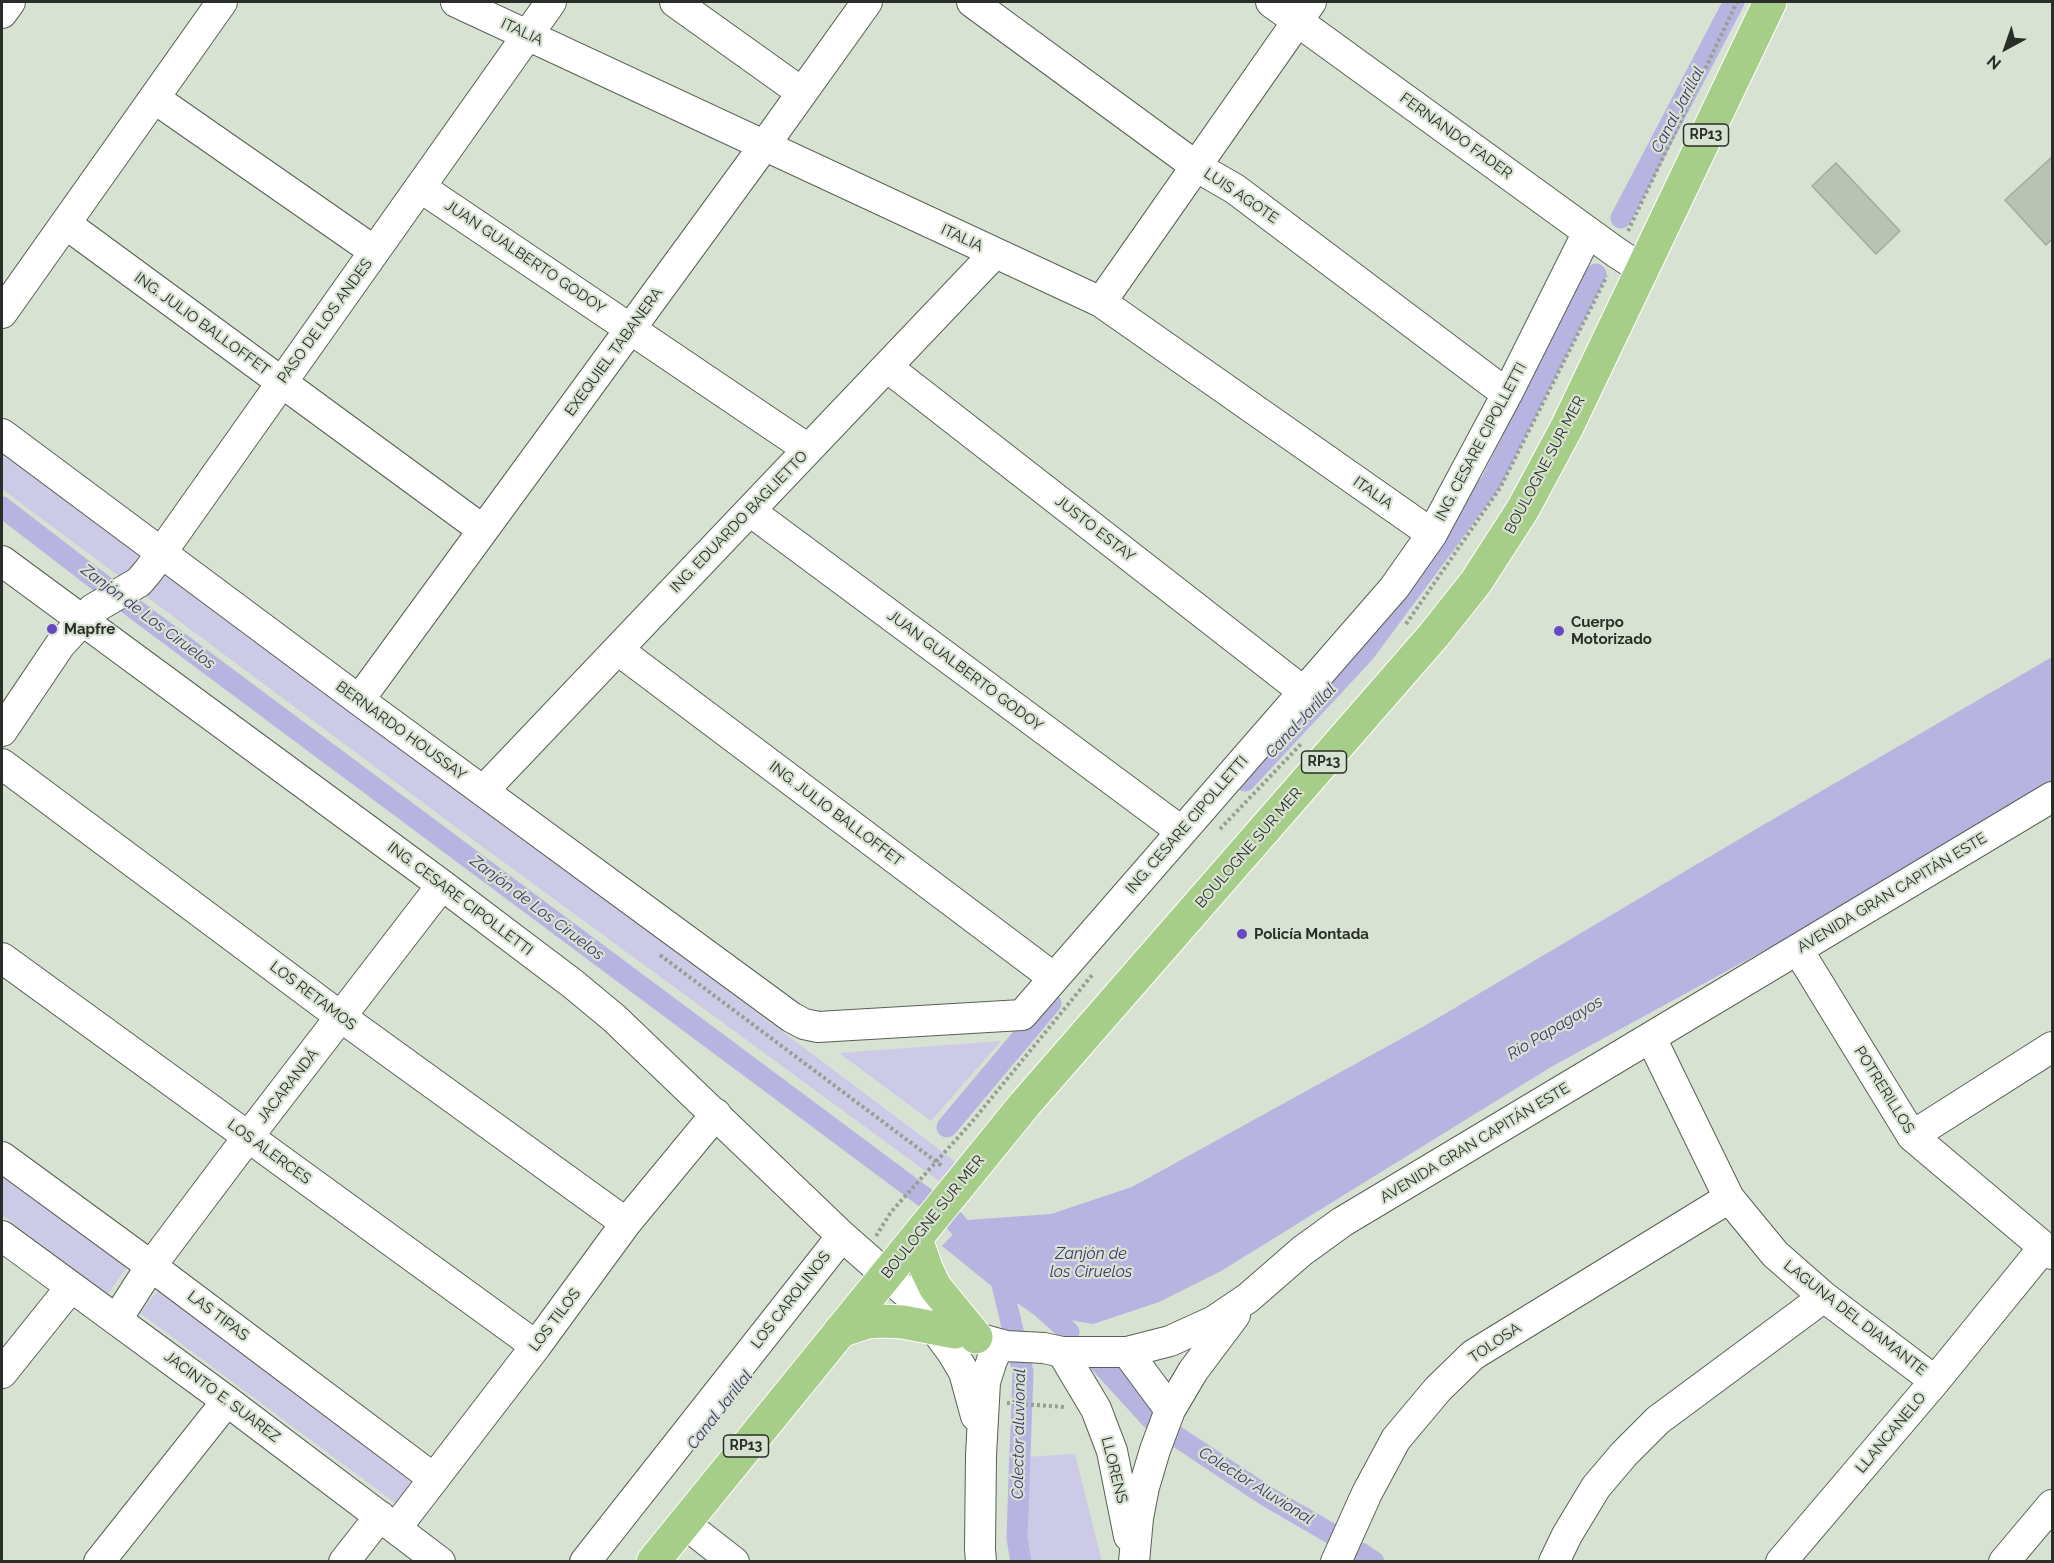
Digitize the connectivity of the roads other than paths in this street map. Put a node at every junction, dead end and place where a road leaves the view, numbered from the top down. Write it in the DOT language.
graph roads {
  1 [pos="9,2"];
  2 [pos="222,2"];
  3 [pos="456,2"];
  4 [pos="551,2"];
  5 [pos="675,2"];
  6 [pos="867,2"];
  7 [pos="972,2"];
  8 [pos="1271,2"];
  9 [pos="1770,2"];
  10 [pos="1304,11"];
  11 [pos="2,13"];
  12 [pos="528,34"];
  13 [pos="801,92"];
  14 [pos="154,98"];
  15 [pos="764,146"];
  16 [pos="1197,167"];
  17 [pos="420,187"];
  18 [pos="66,224"];
  19 [pos="1588,232"];
  20 [pos="374,251"];
  21 [pos="994,253"];
  22 [pos="1642,269"];
  23 [pos="1101,302"];
  24 [pos="2,314"];
  25 [pos="631,329"];
  26 [pos="887,366"];
  27 [pos="281,382"];
  28 [pos="1507,394"];
  29 [pos="2,434"];
  30 [pos="808,449"];
  31 [pos="750,511"];
  32 [pos="483,530"];
  33 [pos="1432,534"];
  34 [pos="161,553"];
  35 [pos="2,561"];
  36 [pos="87,615"];
  37 [pos="618,650"];
  38 [pos="1304,692"];
  39 [pos="359,700"];
  40 [pos="2,731"];
  41 [pos="2,764"];
  42 [pos="483,791"];
  43 [pos="2052,797"];
  44 [pos="1181,831"];
  45 [pos="442,885"];
  46 [pos="1798,950"];
  47 [pos="2,958"];
  48 [pos="1054,978"];
  49 [pos="341,1017"];
  50 [pos="804,1024"];
  51 [pos="1651,1038"];
  52 [pos="2052,1047"];
  53 [pos="716,1114"];
  54 [pos="1912,1136"];
  55 [pos="248,1137"];
  56 [pos="2,1157"];
  57 [pos="1729,1197"];
  58 [pos="626,1223"];
  59 [pos="2,1236"];
  60 [pos="842,1236"];
  61 [pos="916,1239"];
  62 [pos="2048,1250"];
  63 [pos="151,1266"];
  64 [pos="886,1276"];
  65 [pos="70,1287"];
  66 [pos="1824,1297"];
  67 [pos="1248,1298"];
  68 [pos="117,1319"];
  69 [pos="840,1331"];
  70 [pos="974,1338"];
  71 [pos="536,1346"];
  72 [pos="1053,1350"];
  73 [pos="1127,1352"];
  74 [pos="2,1373"];
  75 [pos="1935,1381"];
  76 [pos="227,1401"];
  77 [pos="1170,1410"];
  78 [pos="981,1455"];
  79 [pos="433,1478"];
  80 [pos="2052,1504"];
  81 [pos="388,1522"];
  82 [pos="684,1523"];
  83 [pos="99,1562"];
  84 [pos="344,1562"];
  85 [pos="440,1562"];
  86 [pos="585,1562"];
  87 [pos="653,1562"];
  88 [pos="734,1562"];
  89 [pos="981,1562"];
  90 [pos="1134,1562"];
  91 [pos="1336,1562"];
  92 [pos="1554,1562"];
  93 [pos="1781,1562"];
  94 [pos="2004,1562"];
  1 -- 11 [label="street"];
  2 -- 14 [label="street"];
  3 -- 12 [label="street, ITALIA"];
  4 -- 12 [label="street, PASO DE LOS ANDES"];
  5 -- 13 [label="street"];
  6 -- 13 [label="street, EXEQUIEL TABANERA"];
  7 -- 16 [label="street, LUIS AGOTE"];
  8 -- 10 [label="street, FERNANDO FADER"];
  9 -- 22 [label="main road, BOULOGNE SUR MER / RP13"];
  10 -- 16 [label="street"];
  10 -- 19 [label="street, FERNANDO FADER"];
  12 -- 15 [label="street, ITALIA"];
  12 -- 17 [label="street, PASO DE LOS ANDES"];
  13 -- 15 [label="street, EXEQUIEL TABANERA"];
  14 -- 18 [label="street"];
  14 -- 20 [label="street"];
  15 -- 21 [label="street, ITALIA"];
  15 -- 25 [label="street, EXEQUIEL TABANERA"];
  16 -- 23 [label="street"];
  16 -- 28 [label="street, LUIS AGOTE"];
  17 -- 20 [label="street, PASO DE LOS ANDES"];
  17 -- 25 [label="street, JUAN GUALBERTO GODOY"];
  18 -- 24 [label="street"];
  18 -- 27 [label="street, ING. JULIO BALLOFFET"];
  19 -- 22 [label="street, FERNANDO FADER"];
  19 -- 28 [label="street, ING. CESARE CIPOLLETTI"];
  20 -- 27 [label="street, PASO DE LOS ANDES"];
  21 -- 23 [label="street, ITALIA"];
  21 -- 26 [label="street, ING. EDUARDO BAGLIETTO"];
  22 -- 61 [label="main road, BOULOGNE SUR MER / RP13"];
  23 -- 33 [label="street, ITALIA"];
  25 -- 30 [label="street, JUAN GUALBERTO GODOY"];
  25 -- 32 [label="street, EXEQUIEL TABANERA"];
  26 -- 30 [label="street, ING. EDUARDO BAGLIETTO"];
  26 -- 38 [label="street, JUSTO ESTAY"];
  27 -- 32 [label="street, ING. JULIO BALLOFFET"];
  27 -- 34 [label="street, PASO DE LOS ANDES"];
  28 -- 33 [label="street, ING. CESARE CIPOLLETTI"];
  29 -- 34 [label="street, BERNARDO HOUSSAY"];
  30 -- 31 [label="street, ING. EDUARDO BAGLIETTO"];
  31 -- 37 [label="street, ING. EDUARDO BAGLIETTO"];
  31 -- 44 [label="street, JUAN GUALBERTO GODOY"];
  32 -- 39 [label="street, EXEQUIEL TABANERA"];
  33 -- 38 [label="street, ING. CESARE CIPOLLETTI"];
  34 -- 36 [label="street, PASO DE LOS ANDES"];
  34 -- 39 [label="street, BERNARDO HOUSSAY"];
  35 -- 36 [label="street, ING. CESARE CIPOLLETTI"];
  36 -- 40 [label="street, PASO DE LOS ANDES"];
  36 -- 45 [label="street, ING. CESARE CIPOLLETTI"];
  37 -- 42 [label="street, ING. EDUARDO BAGLIETTO"];
  37 -- 48 [label="street, ING. JULIO BALLOFFET"];
  38 -- 44 [label="street, ING. CESARE CIPOLLETTI"];
  39 -- 42 [label="street, BERNARDO HOUSSAY"];
  41 -- 49 [label="street, LOS RETAMOS"];
  42 -- 50 [label="street, BERNARDO HOUSSAY"];
  43 -- 46 [label="street, AVENIDA GRAN CAPITÁN ESTE"];
  44 -- 48 [label="street, ING. CESARE CIPOLLETTI"];
  45 -- 49 [label="street, JACARANDÁ"];
  45 -- 53 [label="street, ING. CESARE CIPOLLETTI"];
  46 -- 51 [label="street, AVENIDA GRAN CAPITÁN ESTE"];
  46 -- 54 [label="street, POTRERILLOS"];
  47 -- 55 [label="street, LOS ALERCES"];
  48 -- 50 [label="street, ING. CESARE CIPOLLETTI"];
  49 -- 55 [label="street, JACARANDÁ"];
  49 -- 58 [label="street, LOS RETAMOS"];
  51 -- 57 [label="street, LAGUNA DEL DIAMANTE"];
  51 -- 67 [label="street, AVENIDA GRAN CAPITÁN ESTE"];
  52 -- 54 [label="street"];
  53 -- 58 [label="street, LOS TILOS"];
  53 -- 60 [label="street, ING. CESARE CIPOLLETTI"];
  54 -- 62 [label="street, POTRERILLOS"];
  55 -- 63 [label="street, JACARANDÁ"];
  55 -- 71 [label="street, LOS ALERCES"];
  56 -- 63 [label="street, LAS TIPAS"];
  57 -- 66 [label="street, LAGUNA DEL DIAMANTE"];
  57 -- 91 [label="street, TOLOSA"];
  58 -- 71 [label="street, LOS TILOS"];
  59 -- 65 [label="street, JACINTO E. SUAREZ"];
  60 -- 64 [label="street, ING. CESARE CIPOLLETTI"];
  60 -- 86 [label="street, LOS CAROLINOS"];
  61 -- 64 [label="main road, BOULOGNE SUR MER / RP13"];
  61 -- 70 [label="main road"];
  62 -- 75 [label="street, LLANCANELO"];
  63 -- 68 [label="street, JACARANDÁ"];
  63 -- 79 [label="street, LAS TIPAS"];
  64 -- 69 [label="main road, BOULOGNE SUR MER / RP13"];
  64 -- 70 [label="street"];
  65 -- 68 [label="street, JACINTO E. SUAREZ"];
  65 -- 74 [label="street"];
  66 -- 75 [label="street, LAGUNA DEL DIAMANTE"];
  66 -- 92 [label="street"];
  67 -- 73 [label="street, AVENIDA GRAN CAPITÁN ESTE"];
  67 -- 77 [label="street, LLORENS"];
  68 -- 76 [label="street, JACINTO E. SUAREZ"];
  69 -- 70 [label="main road"];
  69 -- 82 [label="main road, BOULOGNE SUR MER / RP13"];
  70 -- 72 [label="street, AVENIDA GRAN CAPITÁN ESTE"];
  70 -- 78 [label="street"];
  70 -- 78 [label="street"];
  71 -- 79 [label="street, LOS TILOS"];
  72 -- 73 [label="street, AVENIDA GRAN CAPITÁN ESTE"];
  72 -- 90 [label="street, LLORENS"];
  73 -- 77 [label="street"];
  75 -- 93 [label="street, LLANCANELO"];
  76 -- 81 [label="street, JACINTO E. SUAREZ"];
  76 -- 83 [label="street"];
  77 -- 90 [label="street, LLORENS"];
  78 -- 89 [label="street"];
  79 -- 81 [label="street, LOS TILOS"];
  80 -- 94 [label="street"];
  81 -- 84 [label="street, LOS TILOS"];
  81 -- 85 [label="street, JACINTO E. SUAREZ"];
  82 -- 87 [label="main road, BOULOGNE SUR MER / RP13"];
  82 -- 88 [label="street"];
}
